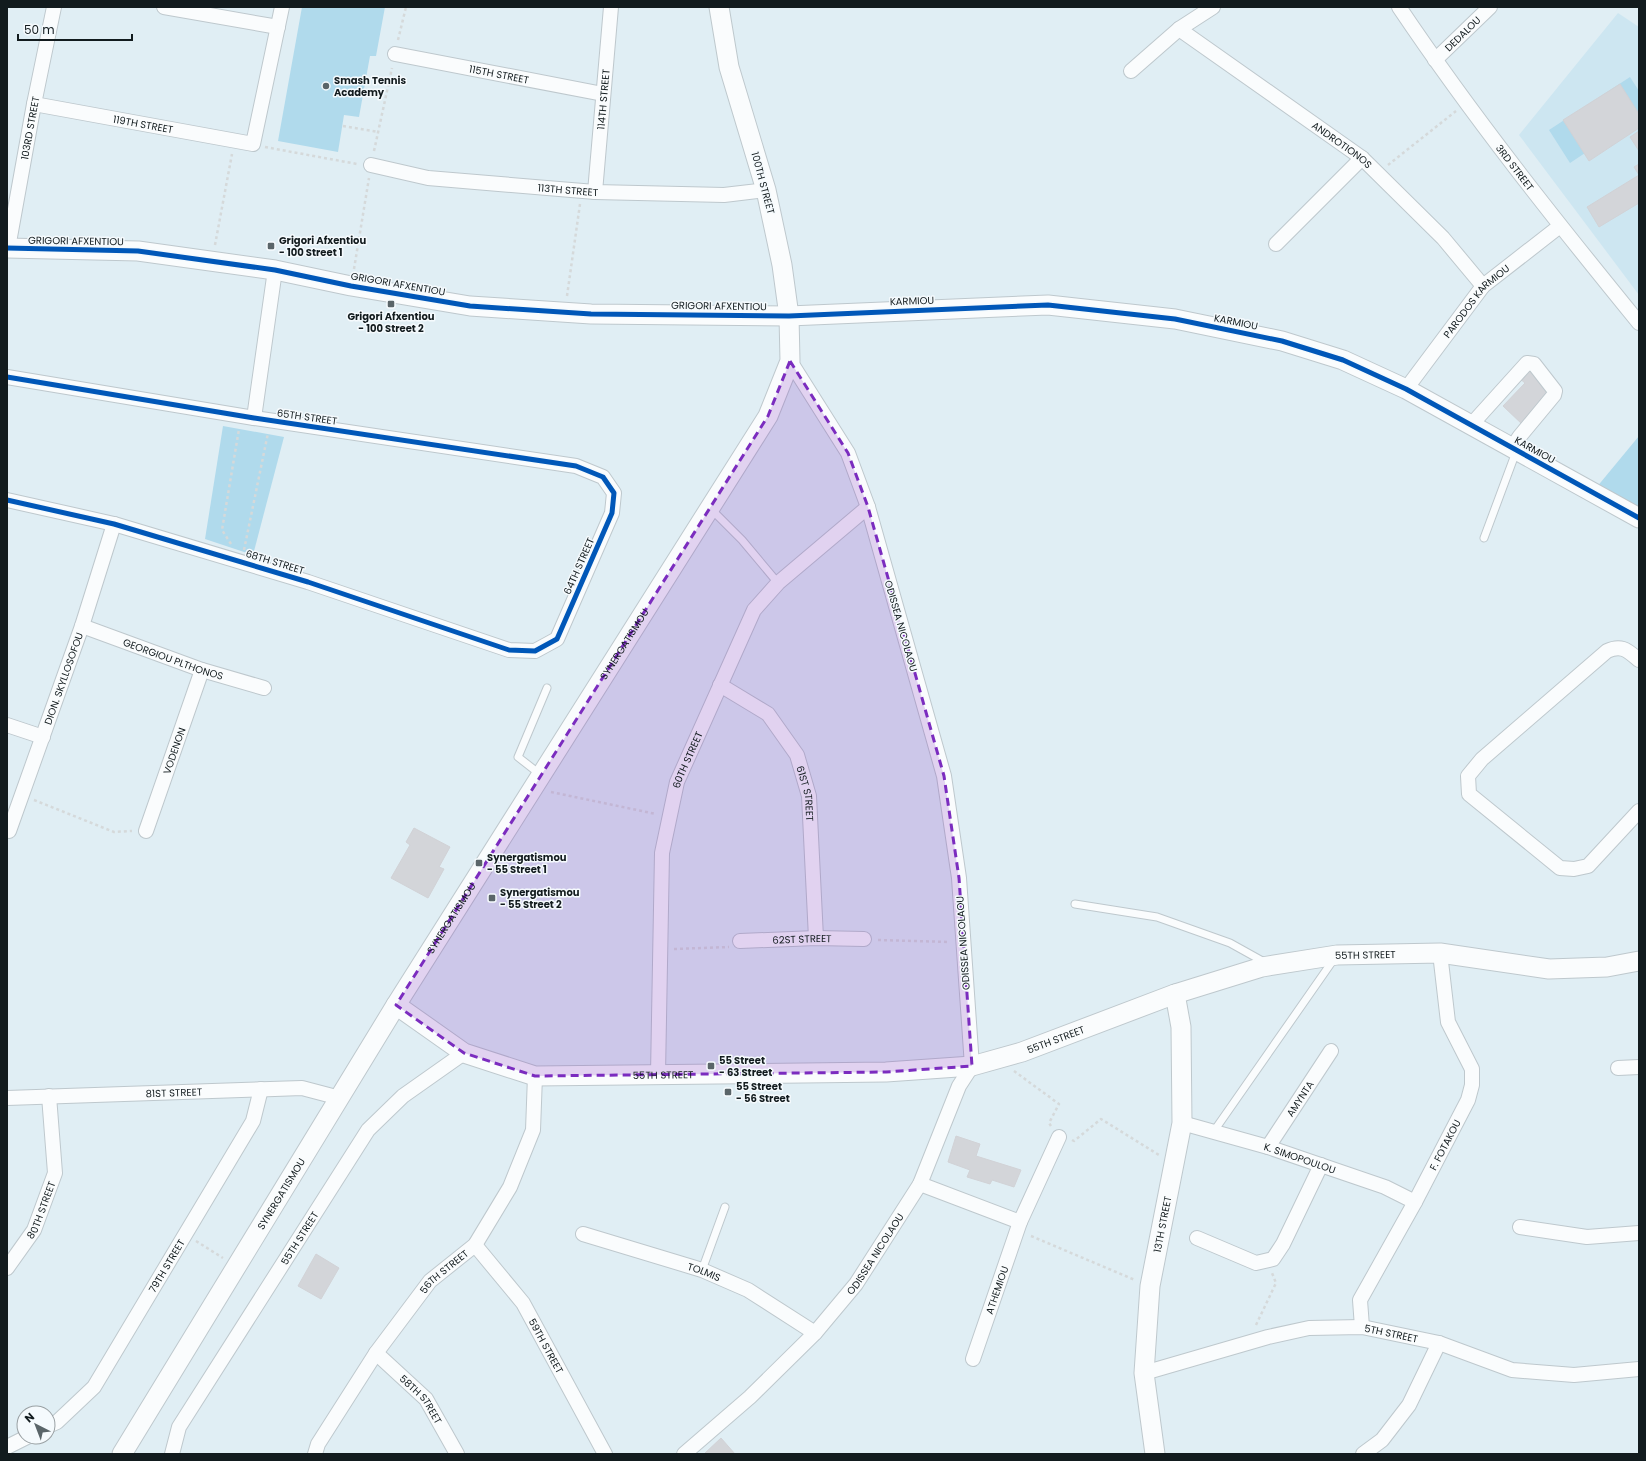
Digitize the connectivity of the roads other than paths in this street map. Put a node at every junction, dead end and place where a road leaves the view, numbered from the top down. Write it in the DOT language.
graph roads {
  1 [pos="54,7"];
  2 [pos="164,7"];
  3 [pos="282,7"];
  4 [pos="611,7"];
  5 [pos="719,7"];
  6 [pos="1213,7"];
  7 [pos="1399,7"];
  8 [pos="1490,7"];
  9 [pos="278,26"];
  10 [pos="1179,29"];
  11 [pos="395,54"];
  12 [pos="1435,60"];
  13 [pos="1131,71"];
  14 [pos="603,94"];
  15 [pos="34,104"];
  16 [pos="1362,158"];
  17 [pos="371,166"];
  18 [pos="766,190"];
  19 [pos="588,192"];
  20 [pos="1560,226"];
  21 [pos="1276,244"];
  22 [pos="8,248"];
  23 [pos="275,270"];
  24 [pos="1483,286"];
  25 [pos="788,316"];
  26 [pos="1639,323"];
  27 [pos="790,361"];
  28 [pos="7,377"];
  29 [pos="1406,389"];
  30 [pos="248,417"];
  31 [pos="1471,425"];
  32 [pos="1514,449"];
  33 [pos="603,477"];
  34 [pos="7,500"];
  35 [pos="868,507"];
  36 [pos="710,508"];
  37 [pos="1639,518"];
  38 [pos="114,524"];
  39 [pos="1484,538"];
  40 [pos="778,583"];
  41 [pos="82,626"];
  42 [pos="535,651"];
  43 [pos="1639,660"];
  44 [pos="202,670"];
  45 [pos="720,685"];
  46 [pos="264,688"];
  47 [pos="547,688"];
  48 [pos="7,725"];
  49 [pos="44,737"];
  50 [pos="537,782"];
  51 [pos="1639,811"];
  52 [pos="9,831"];
  53 [pos="146,831"];
  54 [pos="1075,904"];
  55 [pos="816,938"];
  56 [pos="864,939"];
  57 [pos="740,941"];
  58 [pos="1440,953"];
  59 [pos="1337,955"];
  60 [pos="1639,961"];
  61 [pos="1272,966"];
  62 [pos="1175,994"];
  63 [pos="396,1005"];
  64 [pos="1331,1051"];
  65 [pos="464,1053"];
  66 [pos="972,1066"];
  67 [pos="1639,1067"];
  68 [pos="1618,1068"];
  69 [pos="658,1074"];
  70 [pos="535,1076"];
  71 [pos="261,1089"];
  72 [pos="49,1096"];
  73 [pos="7,1098"];
  74 [pos="340,1098"];
  75 [pos="1182,1122"];
  76 [pos="1214,1131"];
  77 [pos="1059,1137"];
  78 [pos="1268,1147"];
  79 [pos="1321,1165"];
  80 [pos="920,1184"];
  81 [pos="1415,1202"];
  82 [pos="725,1207"];
  83 [pos="1019,1226"];
  84 [pos="1520,1227"];
  85 [pos="1639,1233"];
  86 [pos="583,1234"];
  87 [pos="1196,1238"];
  88 [pos="475,1245"];
  89 [pos="7,1268"];
  90 [pos="702,1270"];
  91 [pos="1362,1327"];
  92 [pos="814,1333"];
  93 [pos="1439,1343"];
  94 [pos="376,1353"];
  95 [pos="973,1359"];
  96 [pos="1639,1369"];
  97 [pos="1144,1373"];
  98 [pos="56,1422"];
  99 [pos="16,1443"];
  100 [pos="7,1448"];
  101 [pos="122,1454"];
  102 [pos="172,1454"];
  103 [pos="315,1454"];
  104 [pos="457,1454"];
  105 [pos="606,1454"];
  106 [pos="684,1454"];
  107 [pos="1155,1454"];
  108 [pos="1363,1454"];
  1 -- 15 [label="street, 103RD STREET"];
  2 -- 9 [label="street"];
  3 -- 9 [label="street"];
  4 -- 14 [label="street, 114TH STREET"];
  5 -- 18 [label="street, 100TH STREET"];
  6 -- 10 [label="street"];
  7 -- 12 [label="street, 3RD STREET"];
  8 -- 12 [label="street, DEDALOU"];
  9 -- 15 [label="street, 119TH STREET"];
  10 -- 13 [label="street"];
  10 -- 16 [label="street, ANDROTIONOS"];
  11 -- 14 [label="street, 115TH STREET"];
  12 -- 20 [label="street, 3RD STREET"];
  14 -- 19 [label="street, 114TH STREET"];
  15 -- 22 [label="street, 103RD STREET"];
  16 -- 21 [label="street"];
  16 -- 24 [label="street, ANDROTIONOS"];
  17 -- 19 [label="street, 113TH STREET"];
  18 -- 19 [label="street, 113TH STREET"];
  18 -- 25 [label="street, 100TH STREET"];
  20 -- 24 [label="street, PARODOS KARMIOU"];
  20 -- 26 [label="street, 3RD STREET"];
  22 -- 23 [label="street, GRIGORI AFXENTIOU"];
  23 -- 25 [label="street, GRIGORI AFXENTIOU"];
  23 -- 30 [label="street"];
  24 -- 29 [label="street, PARODOS KARMIOU"];
  25 -- 27 [label="street, 100TH STREET"];
  25 -- 29 [label="street, KARMIOU"];
  27 -- 35 [label="street, ODISSEA NICOLAOU"];
  27 -- 36 [label="street, SYNERGATISMOU"];
  28 -- 30 [label="street, 65TH STREET"];
  29 -- 31 [label="street, KARMIOU"];
  30 -- 33 [label="street, 65TH STREET"];
  31 -- 32 [label="street, KARMIOU"];
  31 -- 32 [label="street"];
  32 -- 37 [label="street, KARMIOU"];
  32 -- 39 [label="lane"];
  33 -- 42 [label="street, 64TH STREET"];
  34 -- 38 [label="street, 68TH STREET"];
  35 -- 40 [label="street, 60TH STREET"];
  35 -- 66 [label="street, ODISSEA NICOLAOU"];
  36 -- 40 [label="lane"];
  36 -- 50 [label="street, SYNERGATISMOU"];
  38 -- 41 [label="street, DION. SKYLLOSOFOU"];
  38 -- 42 [label="street, 68TH STREET"];
  40 -- 45 [label="street, 60TH STREET"];
  41 -- 44 [label="street, GEORGIOU PLTHONOS"];
  41 -- 49 [label="street, DION. SKYLLOSOFOU"];
  43 -- 51 [label="street"];
  44 -- 46 [label="street, GEORGIOU PLTHONOS"];
  44 -- 53 [label="street, VODENON"];
  45 -- 55 [label="street, 61ST STREET"];
  45 -- 69 [label="street, 60TH STREET"];
  47 -- 50 [label="lane"];
  48 -- 49 [label="street"];
  49 -- 52 [label="street, DION. SKYLLOSOFOU"];
  50 -- 63 [label="street, SYNERGATISMOU"];
  54 -- 61 [label="lane"];
  55 -- 56 [label="street, 62ST STREET"];
  55 -- 57 [label="street, 62ST STREET"];
  58 -- 59 [label="street, 55TH STREET"];
  58 -- 60 [label="street, 55TH STREET"];
  58 -- 81 [label="street, F. FOTAKOU"];
  59 -- 61 [label="street, 55TH STREET"];
  59 -- 76 [label="lane"];
  61 -- 62 [label="street, 55TH STREET"];
  62 -- 66 [label="street, 55TH STREET"];
  62 -- 75 [label="street, 13TH STREET"];
  63 -- 65 [label="street, 55TH STREET"];
  63 -- 74 [label="street, SYNERGATISMOU"];
  64 -- 78 [label="street, AMYNTA"];
  65 -- 70 [label="street, 55TH STREET"];
  65 -- 102 [label="street, 55TH STREET"];
  66 -- 69 [label="street, 55TH STREET"];
  66 -- 80 [label="street, ODISSEA NICOLAOU"];
  67 -- 68 [label="street"];
  69 -- 70 [label="street, 55TH STREET"];
  70 -- 88 [label="street, 56TH STREET"];
  71 -- 72 [label="street, 81ST STREET"];
  71 -- 74 [label="street, 81ST STREET"];
  71 -- 98 [label="street, 79TH STREET"];
  72 -- 73 [label="street, 81ST STREET"];
  72 -- 89 [label="street, 80TH STREET"];
  74 -- 101 [label="street, SYNERGATISMOU"];
  75 -- 76 [label="street, K. SIMOPOULOU"];
  75 -- 97 [label="street, 13TH STREET"];
  76 -- 78 [label="street, K. SIMOPOULOU"];
  77 -- 83 [label="street, ATHEMIOU"];
  78 -- 79 [label="street, K. SIMOPOULOU"];
  79 -- 81 [label="street, K. SIMOPOULOU"];
  79 -- 87 [label="street"];
  80 -- 83 [label="street"];
  80 -- 92 [label="street, ODISSEA NICOLAOU"];
  81 -- 91 [label="street, F. FOTAKOU"];
  82 -- 90 [label="lane"];
  83 -- 95 [label="street, ATHEMIOU"];
  84 -- 85 [label="street"];
  86 -- 90 [label="street, TOLMIS"];
  88 -- 94 [label="street, 56TH STREET"];
  88 -- 105 [label="street, 59TH STREET"];
  90 -- 92 [label="street, TOLMIS"];
  91 -- 93 [label="street, 5TH STREET"];
  91 -- 97 [label="street, 5TH STREET"];
  92 -- 106 [label="street, ODISSEA NICOLAOU"];
  93 -- 96 [label="street, 5TH STREET"];
  93 -- 108 [label="street"];
  94 -- 103 [label="street, 56TH STREET"];
  94 -- 104 [label="street, 58TH STREET"];
  97 -- 107 [label="street, 13TH STREET"];
  99 -- 100 [label="street"];
}
